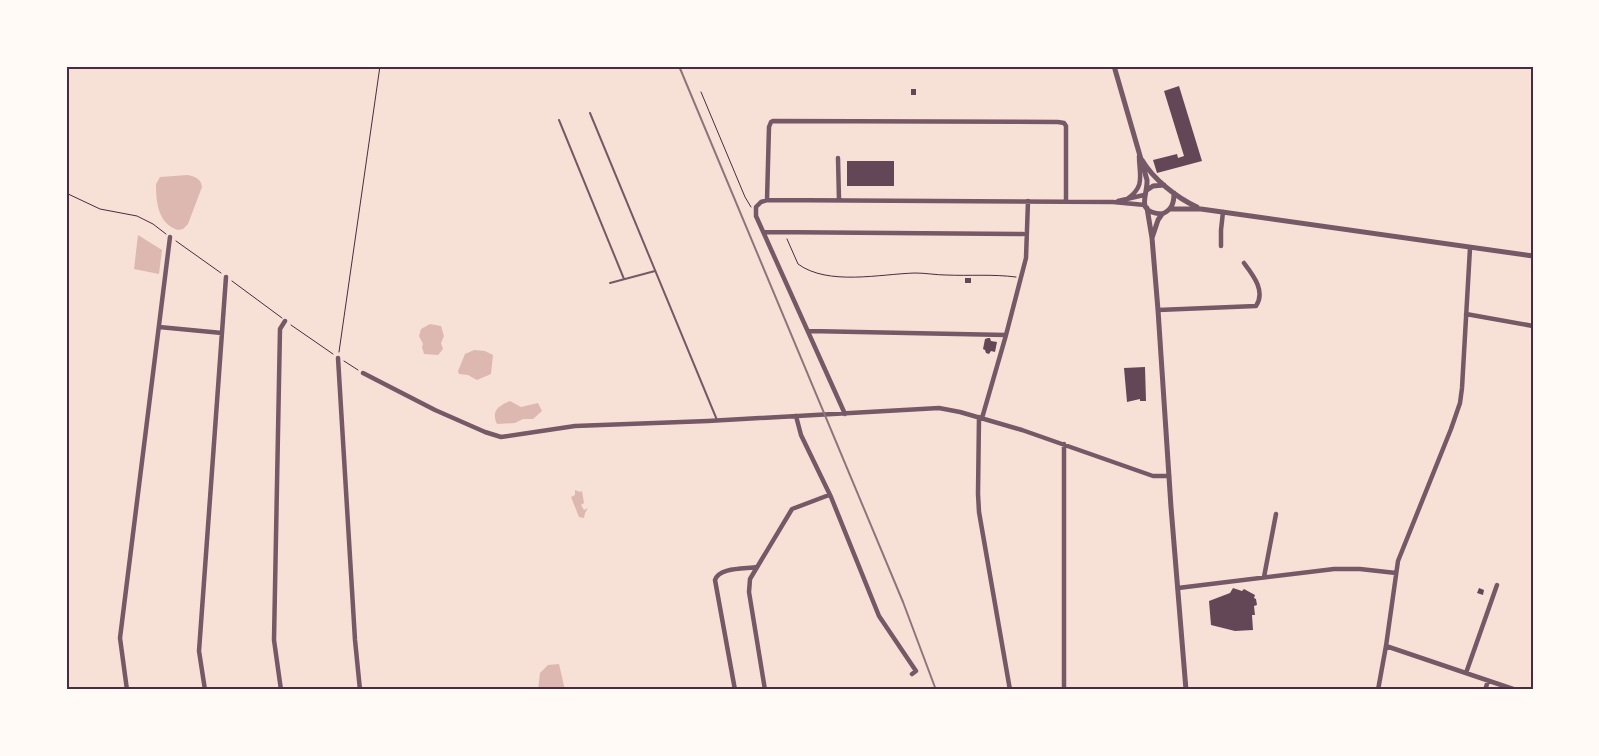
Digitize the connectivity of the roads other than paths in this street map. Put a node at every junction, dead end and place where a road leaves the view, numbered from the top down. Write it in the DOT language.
graph roads {
  1 [pos="1114,66"];
  2 [pos="590,113"];
  3 [pos="559,120"];
  4 [pos="1138,153"];
  5 [pos="838,158"];
  6 [pos="1167,186"];
  7 [pos="1145,193"];
  8 [pos="1174,193"];
  9 [pos="1127,199"];
  10 [pos="768,200"];
  11 [pos="839,200"];
  12 [pos="1028,202"];
  13 [pos="1066,202"];
  14 [pos="1113,202"];
  15 [pos="1146,206"];
  16 [pos="1170,209"];
  17 [pos="1201,209"];
  18 [pos="1223,212"];
  19 [pos="1162,214"];
  20 [pos="764,232"];
  21 [pos="1023,234"];
  22 [pos="170,237"];
  23 [pos="1152,238"];
  24 [pos="1221,246"];
  25 [pos="1470,248"];
  26 [pos="1533,256"];
  27 [pos="1244,263"];
  28 [pos="655,271"];
  29 [pos="226,277"];
  30 [pos="624,280"];
  31 [pos="610,283"];
  32 [pos="1158,310"];
  33 [pos="1466,314"];
  34 [pos="285,321"];
  35 [pos="1533,326"];
  36 [pos="159,327"];
  37 [pos="809,331"];
  38 [pos="222,333"];
  39 [pos="1006,335"];
  40 [pos="338,358"];
  41 [pos="363,373"];
  42 [pos="845,414"];
  43 [pos="796,416"];
  44 [pos="980,417"];
  45 [pos="717,420"];
  46 [pos="1064,444"];
  47 [pos="1168,476"];
  48 [pos="829,495"];
  49 [pos="1276,514"];
  50 [pos="757,567"];
  51 [pos="1396,573"];
  52 [pos="1264,577"];
  53 [pos="1497,585"];
  54 [pos="1178,588"];
  55 [pos="1386,646"];
  56 [pos="1466,673"];
  57 [pos="912,674"];
  58 [pos="1488,680"];
  59 [pos="127,690"];
  60 [pos="205,690"];
  61 [pos="281,690"];
  62 [pos="360,690"];
  63 [pos="735,690"];
  64 [pos="765,690"];
  65 [pos="1010,690"];
  66 [pos="1064,690"];
  67 [pos="1186,690"];
  68 [pos="1378,690"];
  69 [pos="1485,690"];
  70 [pos="1516,690"];
  1 -- 4 [label="street"];
  2 -- 28 [label="lane"];
  3 -- 30 [label="lane"];
  4 -- 6 [label="street"];
  4 -- 7 [label="street"];
  4 -- 9 [label="street"];
  5 -- 11 [label="street"];
  6 -- 7 [label="street"];
  6 -- 8 [label="street"];
  7 -- 9 [label="street"];
  7 -- 15 [label="street"];
  8 -- 16 [label="street"];
  8 -- 17 [label="street"];
  9 -- 14 [label="street"];
  10 -- 11 [label="street"];
  10 -- 13 [label="street"];
  10 -- 20 [label="street"];
  11 -- 12 [label="street"];
  12 -- 13 [label="street"];
  12 -- 39 [label="street"];
  13 -- 14 [label="street"];
  14 -- 15 [label="street"];
  15 -- 19 [label="street"];
  15 -- 23 [label="street"];
  16 -- 17 [label="street"];
  16 -- 19 [label="street"];
  17 -- 18 [label="street"];
  18 -- 24 [label="street"];
  18 -- 25 [label="street"];
  19 -- 23 [label="street"];
  20 -- 21 [label="street"];
  20 -- 37 [label="street"];
  22 -- 36 [label="street"];
  23 -- 32 [label="street"];
  25 -- 26 [label="street"];
  25 -- 33 [label="street"];
  27 -- 32 [label="street"];
  28 -- 30 [label="lane"];
  28 -- 45 [label="lane"];
  29 -- 38 [label="street"];
  30 -- 31 [label="lane"];
  32 -- 47 [label="street"];
  33 -- 35 [label="street"];
  33 -- 51 [label="street"];
  34 -- 61 [label="street"];
  36 -- 38 [label="street"];
  36 -- 59 [label="street"];
  37 -- 39 [label="street"];
  37 -- 42 [label="street"];
  38 -- 60 [label="street"];
  39 -- 44 [label="street"];
  40 -- 62 [label="street"];
  41 -- 45 [label="street"];
  42 -- 43 [label="street"];
  42 -- 44 [label="street"];
  43 -- 45 [label="street"];
  43 -- 48 [label="street"];
  44 -- 46 [label="street"];
  44 -- 65 [label="street"];
  46 -- 47 [label="street"];
  46 -- 66 [label="street"];
  47 -- 54 [label="street"];
  48 -- 50 [label="street"];
  48 -- 57 [label="street"];
  49 -- 52 [label="street"];
  50 -- 63 [label="street"];
  50 -- 64 [label="street"];
  51 -- 52 [label="street"];
  51 -- 55 [label="street"];
  52 -- 54 [label="street"];
  53 -- 56 [label="street"];
  54 -- 67 [label="street"];
  55 -- 56 [label="street"];
  55 -- 68 [label="street"];
  56 -- 58 [label="street"];
  58 -- 69 [label="street"];
  58 -- 70 [label="street"];
}
